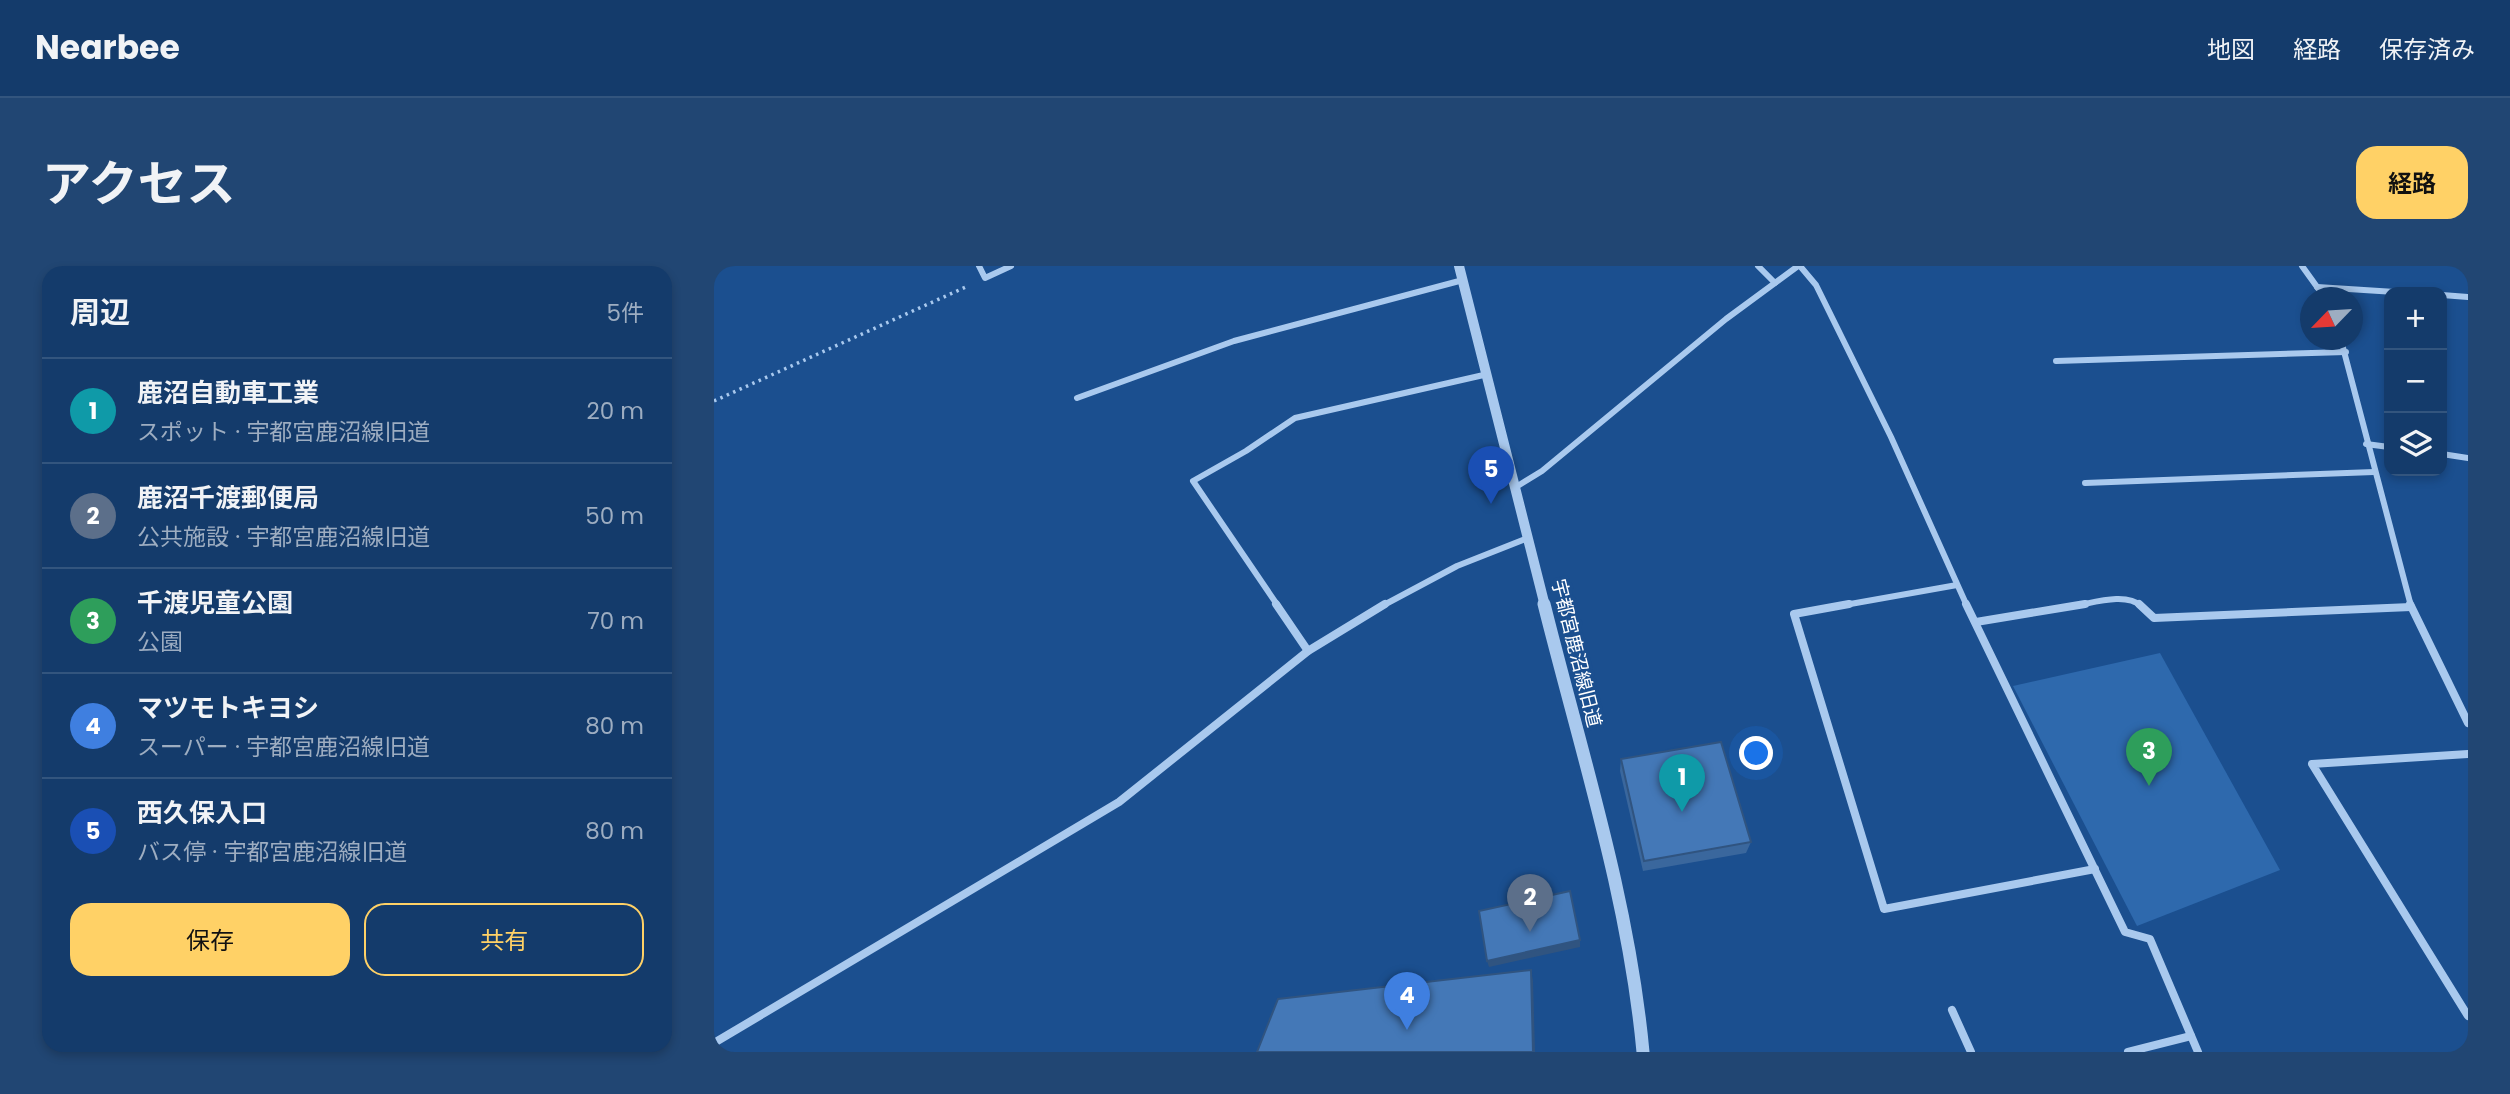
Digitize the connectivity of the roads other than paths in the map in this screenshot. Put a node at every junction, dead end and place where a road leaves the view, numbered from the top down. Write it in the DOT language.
graph roads {
  1 [pos="979,266"];
  2 [pos="1011,266"];
  3 [pos="1459,266"];
  4 [pos="1758,266"];
  5 [pos="1799,266"];
  6 [pos="2302,266"];
  7 [pos="1463,280"];
  8 [pos="1775,283"];
  9 [pos="2317,287"];
  10 [pos="2363,290"];
  11 [pos="2384,291"];
  12 [pos="2447,295"];
  13 [pos="2468,297"];
  14 [pos="2346,352"];
  15 [pos="2056,361"];
  16 [pos="1488,374"];
  17 [pos="1077,398"];
  18 [pos="2366,444"];
  19 [pos="2384,446"];
  20 [pos="2447,455"];
  21 [pos="2468,458"];
  22 [pos="2374,472"];
  23 [pos="2085,483"];
  24 [pos="1516,487"];
  25 [pos="1528,538"];
  26 [pos="1957,585"];
  27 [pos="2411,607"];
  28 [pos="1976,622"];
  29 [pos="1308,651"];
  30 [pos="2468,723"];
  31 [pos="2468,754"];
  32 [pos="2095,869"];
  33 [pos="1952,1010"];
  34 [pos="2468,1016"];
  35 [pos="2191,1036"];
  36 [pos="714,1043"];
  37 [pos="1643,1052"];
  38 [pos="1971,1052"];
  39 [pos="2128,1052"];
  40 [pos="2198,1052"];
  1 -- 2 [label="street"];
  3 -- 7 [label="street, 宇都宮鹿沼線旧道"];
  4 -- 8 [label="street"];
  5 -- 8 [label="street"];
  5 -- 26 [label="street"];
  6 -- 9 [label="street"];
  7 -- 16 [label="street, 宇都宮鹿沼線旧道"];
  7 -- 17 [label="street"];
  8 -- 24 [label="street"];
  10 -- 11 [label="street"];
  12 -- 13 [label="street"];
  14 -- 15 [label="street"];
  14 -- 18 [label="street"];
  16 -- 24 [label="street, 宇都宮鹿沼線旧道"];
  16 -- 29 [label="street"];
  18 -- 19 [label="street"];
  18 -- 22 [label="street"];
  20 -- 21 [label="street"];
  22 -- 23 [label="street"];
  22 -- 27 [label="street"];
  24 -- 25 [label="street, 宇都宮鹿沼線旧道"];
  25 -- 29 [label="street"];
  25 -- 37 [label="street, 宇都宮鹿沼線旧道"];
  26 -- 28 [label="street"];
  26 -- 32 [label="street"];
  27 -- 28 [label="street"];
  27 -- 30 [label="street"];
  28 -- 32 [label="street"];
  29 -- 36 [label="street"];
  31 -- 34 [label="street"];
  32 -- 35 [label="street"];
  33 -- 38 [label="street"];
  35 -- 39 [label="street"];
  35 -- 40 [label="street"];
}
